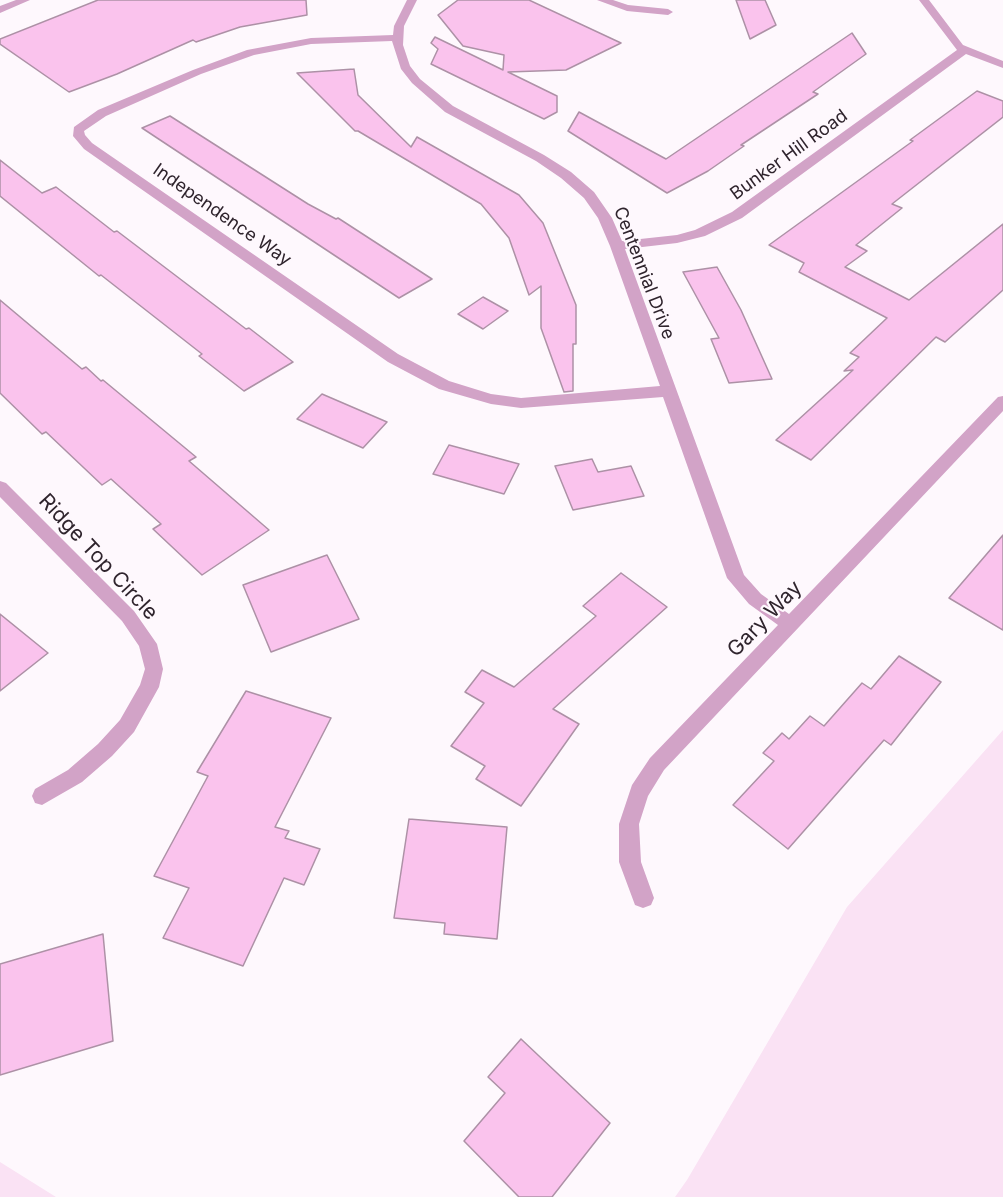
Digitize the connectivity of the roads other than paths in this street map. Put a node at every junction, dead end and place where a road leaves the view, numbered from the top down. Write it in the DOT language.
graph roads {
  1 [pos="25,0"];
  2 [pos="412,0"];
  3 [pos="602,0"];
  4 [pos="924,0"];
  5 [pos="0,10"];
  6 [pos="668,12"];
  7 [pos="397,38"];
  8 [pos="964,50"];
  9 [pos="1003,65"];
  10 [pos="617,246"];
  11 [pos="668,391"];
  12 [pos="1003,401"];
  13 [pos="0,488"];
  14 [pos="791,625"];
  15 [pos="42,796"];
  16 [pos="643,898"];
  1 -- 5 [label="street"];
  2 -- 7 [label="street"];
  3 -- 6 [label="street"];
  4 -- 8 [label="street"];
  7 -- 10 [label="street, Centennial Drive"];
  7 -- 11 [label="street, Independence Way"];
  8 -- 9 [label="street"];
  8 -- 10 [label="street, Bunker Hill Road"];
  10 -- 11 [label="street, Centennial Drive"];
  11 -- 14 [label="street, Centennial Drive"];
  12 -- 14 [label="street, Gary Way"];
  13 -- 15 [label="street, Ridge Top Circle"];
  14 -- 16 [label="street, Gary Way"];
}
